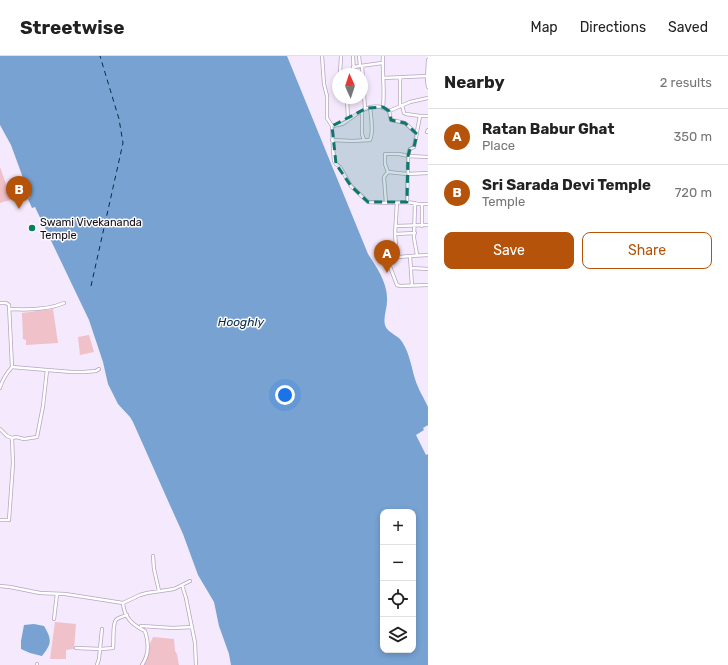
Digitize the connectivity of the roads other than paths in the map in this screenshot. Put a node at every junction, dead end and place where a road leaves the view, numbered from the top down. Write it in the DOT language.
graph roads {
  1 [pos="322,56"];
  2 [pos="341,56"];
  3 [pos="359,56"];
  4 [pos="383,56"];
  5 [pos="353,57"];
  6 [pos="428,60"];
  7 [pos="382,64"];
  8 [pos="361,66"];
  9 [pos="353,67"];
  10 [pos="340,68"];
  11 [pos="427,76"];
  12 [pos="383,78"];
  13 [pos="400,78"];
  14 [pos="428,87"];
  15 [pos="428,98"];
  16 [pos="347,104"];
  17 [pos="401,106"];
  18 [pos="370,107"];
  19 [pos="383,107"];
  20 [pos="364,110"];
  21 [pos="389,111"];
  22 [pos="420,116"];
  23 [pos="428,116"];
  24 [pos="348,120"];
  25 [pos="332,126"];
  26 [pos="416,134"];
  27 [pos="332,140"];
  28 [pos="364,140"];
  29 [pos="408,156"];
  30 [pos="428,157"];
  31 [pos="388,172"];
  32 [pos="428,173"];
  33 [pos="407,174"];
  34 [pos="397,202"];
  35 [pos="407,202"];
  36 [pos="386,203"];
  37 [pos="415,203"];
  38 [pos="422,204"];
  39 [pos="428,204"];
  40 [pos="428,225"];
  41 [pos="396,226"];
  42 [pos="415,226"];
  43 [pos="422,226"];
  44 [pos="415,233"];
  45 [pos="395,234"];
  46 [pos="428,255"];
  47 [pos="410,256"];
  48 [pos="417,256"];
  49 [pos="387,259"];
  50 [pos="411,268"];
  51 [pos="428,269"];
  52 [pos="428,285"];
  53 [pos="412,286"];
  54 [pos="0,303"];
  55 [pos="64,303"];
  56 [pos="10,309"];
  57 [pos="12,367"];
  58 [pos="99,369"];
  59 [pos="48,370"];
  60 [pos="0,388"];
  61 [pos="0,429"];
  62 [pos="12,438"];
  63 [pos="0,520"];
  64 [pos="153,556"];
  65 [pos="190,581"];
  66 [pos="182,585"];
  67 [pos="0,586"];
  68 [pos="159,591"];
  69 [pos="57,594"];
  70 [pos="123,603"];
  71 [pos="127,615"];
  72 [pos="54,619"];
  73 [pos="141,626"];
  74 [pos="192,627"];
  75 [pos="102,629"];
  76 [pos="76,648"];
  77 [pos="101,649"];
  78 [pos="97,665"];
  79 [pos="142,665"];
  80 [pos="196,665"];
  1 -- 25 [label="street"];
  2 -- 10 [label="street"];
  3 -- 8 [label="street"];
  4 -- 7 [label="street"];
  5 -- 9 [label="street"];
  6 -- 11 [label="street"];
  7 -- 8 [label="street"];
  7 -- 12 [label="street"];
  8 -- 9 [label="street"];
  8 -- 20 [label="street"];
  11 -- 13 [label="street"];
  11 -- 14 [label="street"];
  12 -- 13 [label="street"];
  12 -- 19 [label="street"];
  13 -- 17 [label="street"];
  15 -- 17 [label="street"];
  16 -- 24 [label="street"];
  17 -- 21 [label="street"];
  17 -- 22 [label="street"];
  18 -- 19 [label="street"];
  18 -- 20 [label="street"];
  18 -- 28 [label="street"];
  19 -- 21 [label="street"];
  20 -- 24 [label="street"];
  20 -- 28 [label="street"];
  21 -- 26 [label="street"];
  22 -- 23 [label="street"];
  22 -- 26 [label="street"];
  24 -- 25 [label="street"];
  25 -- 27 [label="street"];
  26 -- 29 [label="street"];
  27 -- 28 [label="street"];
  27 -- 36 [label="street"];
  29 -- 30 [label="street"];
  29 -- 31 [label="street"];
  29 -- 33 [label="street"];
  31 -- 33 [label="street"];
  31 -- 36 [label="street"];
  32 -- 33 [label="street"];
  33 -- 35 [label="street"];
  34 -- 35 [label="street"];
  34 -- 36 [label="street"];
  34 -- 41 [label="street"];
  35 -- 37 [label="street"];
  37 -- 38 [label="street"];
  37 -- 42 [label="street"];
  38 -- 39 [label="street"];
  38 -- 43 [label="street"];
  40 -- 43 [label="street"];
  41 -- 42 [label="street"];
  41 -- 45 [label="street"];
  42 -- 43 [label="street"];
  42 -- 44 [label="street"];
  44 -- 45 [label="street"];
  44 -- 48 [label="street"];
  45 -- 47 [label="street"];
  46 -- 48 [label="street"];
  47 -- 48 [label="street"];
  47 -- 50 [label="street"];
  49 -- 53 [label="street"];
  50 -- 51 [label="street"];
  50 -- 53 [label="street"];
  52 -- 53 [label="street"];
  54 -- 56 [label="street"];
  55 -- 56 [label="street"];
  56 -- 57 [label="street"];
  57 -- 59 [label="street"];
  57 -- 60 [label="street"];
  58 -- 59 [label="street"];
  59 -- 62 [label="street"];
  61 -- 62 [label="street"];
  62 -- 63 [label="street"];
  64 -- 68 [label="street"];
  65 -- 66 [label="street"];
  66 -- 68 [label="street"];
  66 -- 74 [label="street"];
  67 -- 69 [label="street"];
  68 -- 70 [label="street"];
  69 -- 70 [label="street"];
  69 -- 72 [label="street"];
  70 -- 71 [label="street"];
  71 -- 77 [label="street"];
  71 -- 79 [label="street"];
  73 -- 74 [label="street"];
  74 -- 80 [label="street"];
  75 -- 77 [label="street"];
  76 -- 77 [label="street"];
  77 -- 78 [label="street"];
}
